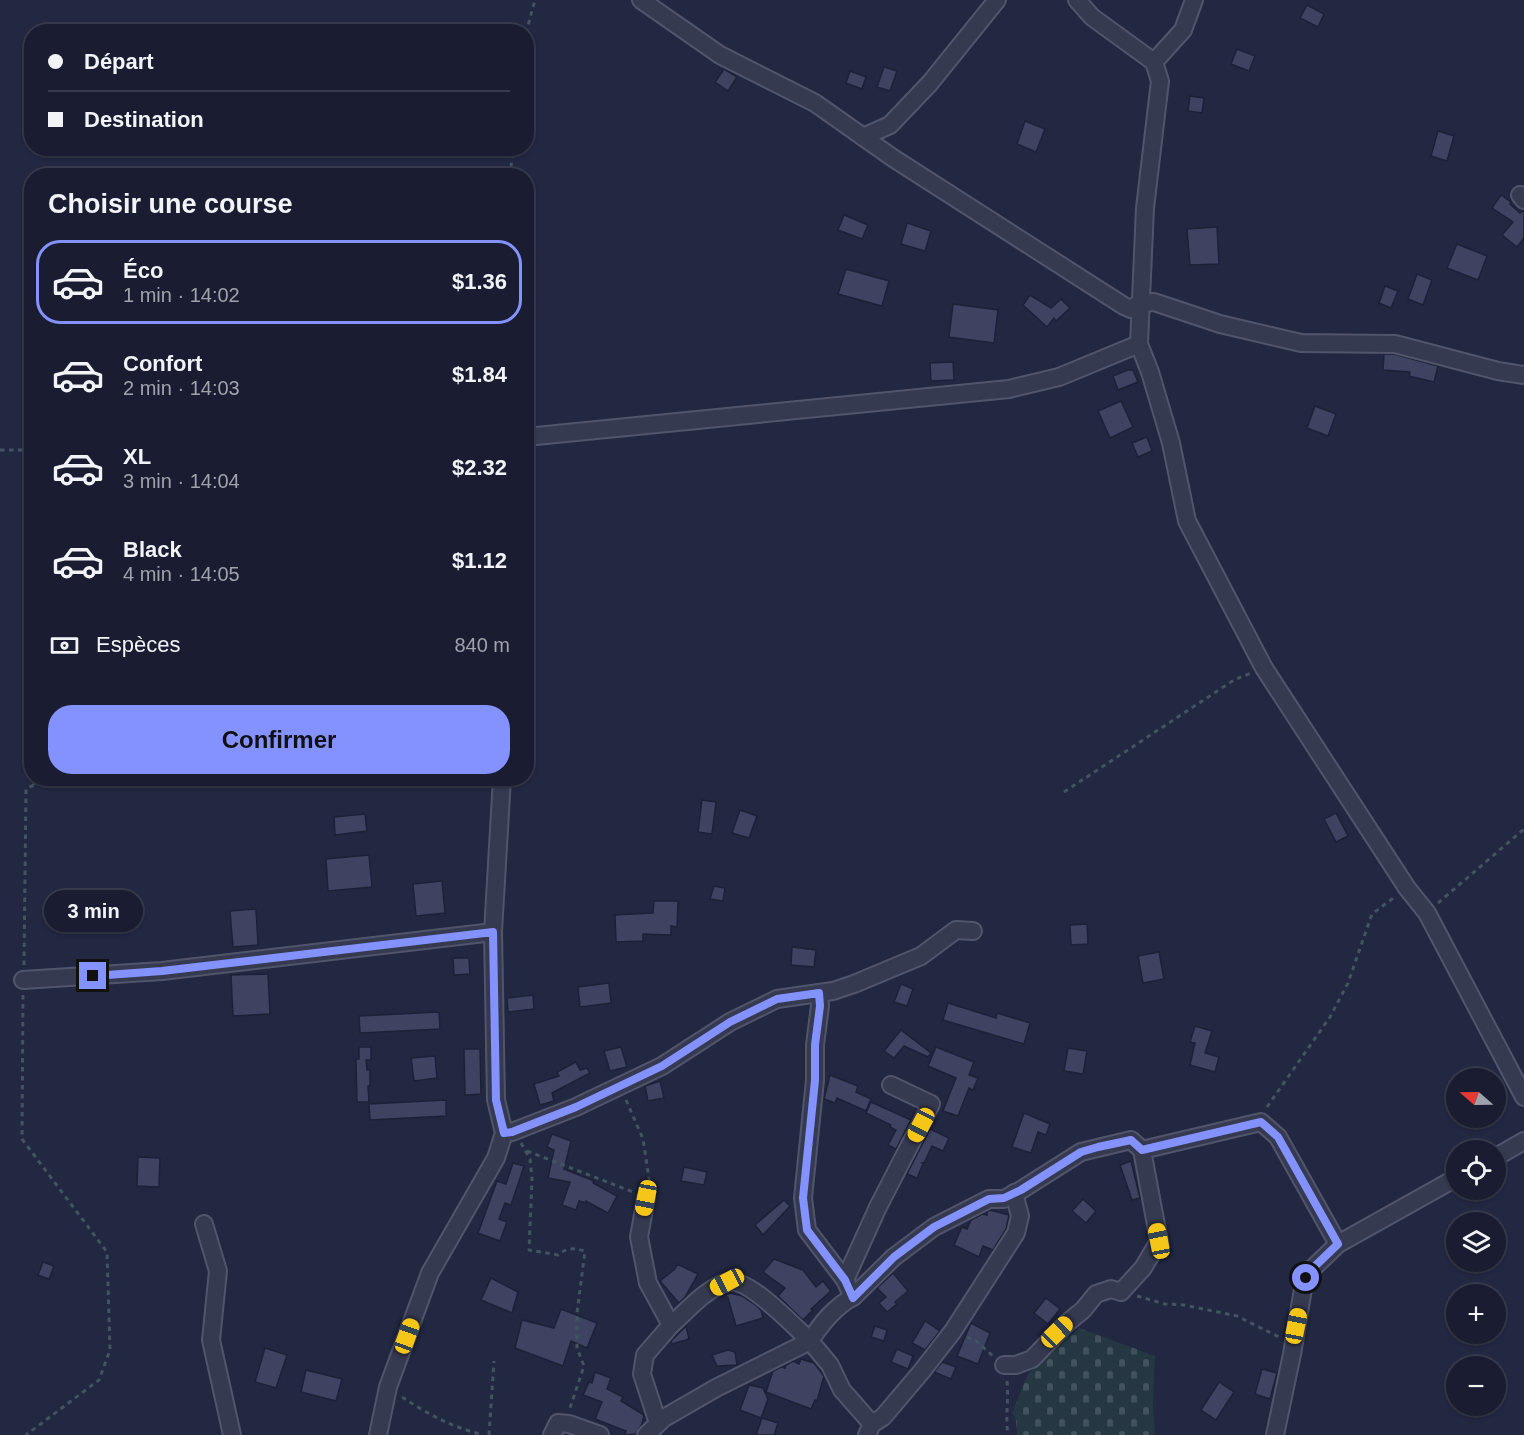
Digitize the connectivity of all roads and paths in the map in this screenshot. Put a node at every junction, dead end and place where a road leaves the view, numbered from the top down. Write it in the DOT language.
graph roads {
  1 [pos="535,0"];
  2 [pos="641,0"];
  3 [pos="997,0"];
  4 [pos="1077,0"];
  5 [pos="1194,0"];
  6 [pos="528,24"];
  7 [pos="1154,62"];
  8 [pos="863,137"];
  9 [pos="1140,303"];
  10 [pos="1139,344"];
  11 [pos="1524,375"];
  12 [pos="534,436"];
  13 [pos="0,450"];
  14 [pos="24,450"];
  15 [pos="1264,668"];
  16 [pos="32,786"];
  17 [pos="502,786"];
  18 [pos="1064,792"];
  19 [pos="1524,829"];
  20 [pos="1407,888"];
  21 [pos="1427,913"];
  22 [pos="973,931"];
  23 [pos="493,932"];
  24 [pos="23,980"];
  25 [pos="819,993"];
  26 [pos="891,1085"];
  27 [pos="620,1086"];
  28 [pos="1524,1097"];
  29 [pos="1261,1122"];
  30 [pos="508,1133"];
  31 [pos="1524,1142"];
  32 [pos="526,1150"];
  33 [pos="1142,1150"];
  34 [pos="1506,1152"];
  35 [pos="1446,1184"];
  36 [pos="1014,1193"];
  37 [pos="646,1198"];
  38 [pos="204,1224"];
  39 [pos="1338,1244"];
  40 [pos="845,1280"];
  41 [pos="1121,1292"];
  42 [pos="853,1298"];
  43 [pos="671,1325"];
  44 [pos="810,1341"];
  45 [pos="1293,1342"];
  46 [pos="494,1361"];
  47 [pos="1004,1365"];
  48 [pos="388,1387"];
  49 [pos="569,1424"];
  50 [pos="652,1429"];
  51 [pos="869,1430"];
  52 [pos="26,1435"];
  53 [pos="232,1435"];
  54 [pos="378,1435"];
  55 [pos="483,1435"];
  56 [pos="489,1435"];
  57 [pos="552,1435"];
  58 [pos="600,1435"];
  59 [pos="1275,1435"];
  1 -- 6 [label="path"];
  2 -- 8 [label="street"];
  3 -- 8 [label="street"];
  4 -- 7 [label="street"];
  5 -- 7 [label="street"];
  7 -- 9 [label="street"];
  8 -- 9 [label="street"];
  9 -- 10 [label="street"];
  9 -- 11 [label="street"];
  10 -- 12 [label="street"];
  10 -- 15 [label="street"];
  13 -- 14 [label="path"];
  15 -- 18 [label="path"];
  15 -- 20 [label="street"];
  16 -- 24 [label="path"];
  17 -- 23 [label="street"];
  19 -- 21 [label="path"];
  20 -- 21 [label="street"];
  20 -- 29 [label="path"];
  21 -- 28 [label="street"];
  22 -- 25 [label="street"];
  23 -- 24 [label="street"];
  23 -- 30 [label="street"];
  24 -- 52 [label="path"];
  25 -- 27 [label="street"];
  25 -- 40 [label="street"];
  26 -- 40 [label="street"];
  27 -- 30 [label="street"];
  27 -- 37 [label="path"];
  29 -- 33 [label="street"];
  29 -- 39 [label="street"];
  30 -- 32 [label="path"];
  30 -- 48 [label="street"];
  31 -- 34 [label="street"];
  32 -- 37 [label="path"];
  32 -- 49 [label="path"];
  33 -- 36 [label="street"];
  33 -- 41 [label="street"];
  35 -- 39 [label="street"];
  36 -- 42 [label="street"];
  36 -- 51 [label="street"];
  37 -- 43 [label="street"];
  38 -- 53 [label="street"];
  39 -- 45 [label="street"];
  40 -- 42 [label="street"];
  41 -- 45 [label="path"];
  41 -- 47 [label="street"];
  42 -- 44 [label="street"];
  43 -- 44 [label="street"];
  43 -- 50 [label="street"];
  44 -- 50 [label="street"];
  44 -- 51 [label="street"];
  45 -- 59 [label="street"];
  46 -- 56 [label="path"];
  48 -- 54 [label="street"];
  48 -- 55 [label="path"];
  49 -- 57 [label="street"];
  49 -- 58 [label="street"];
}
